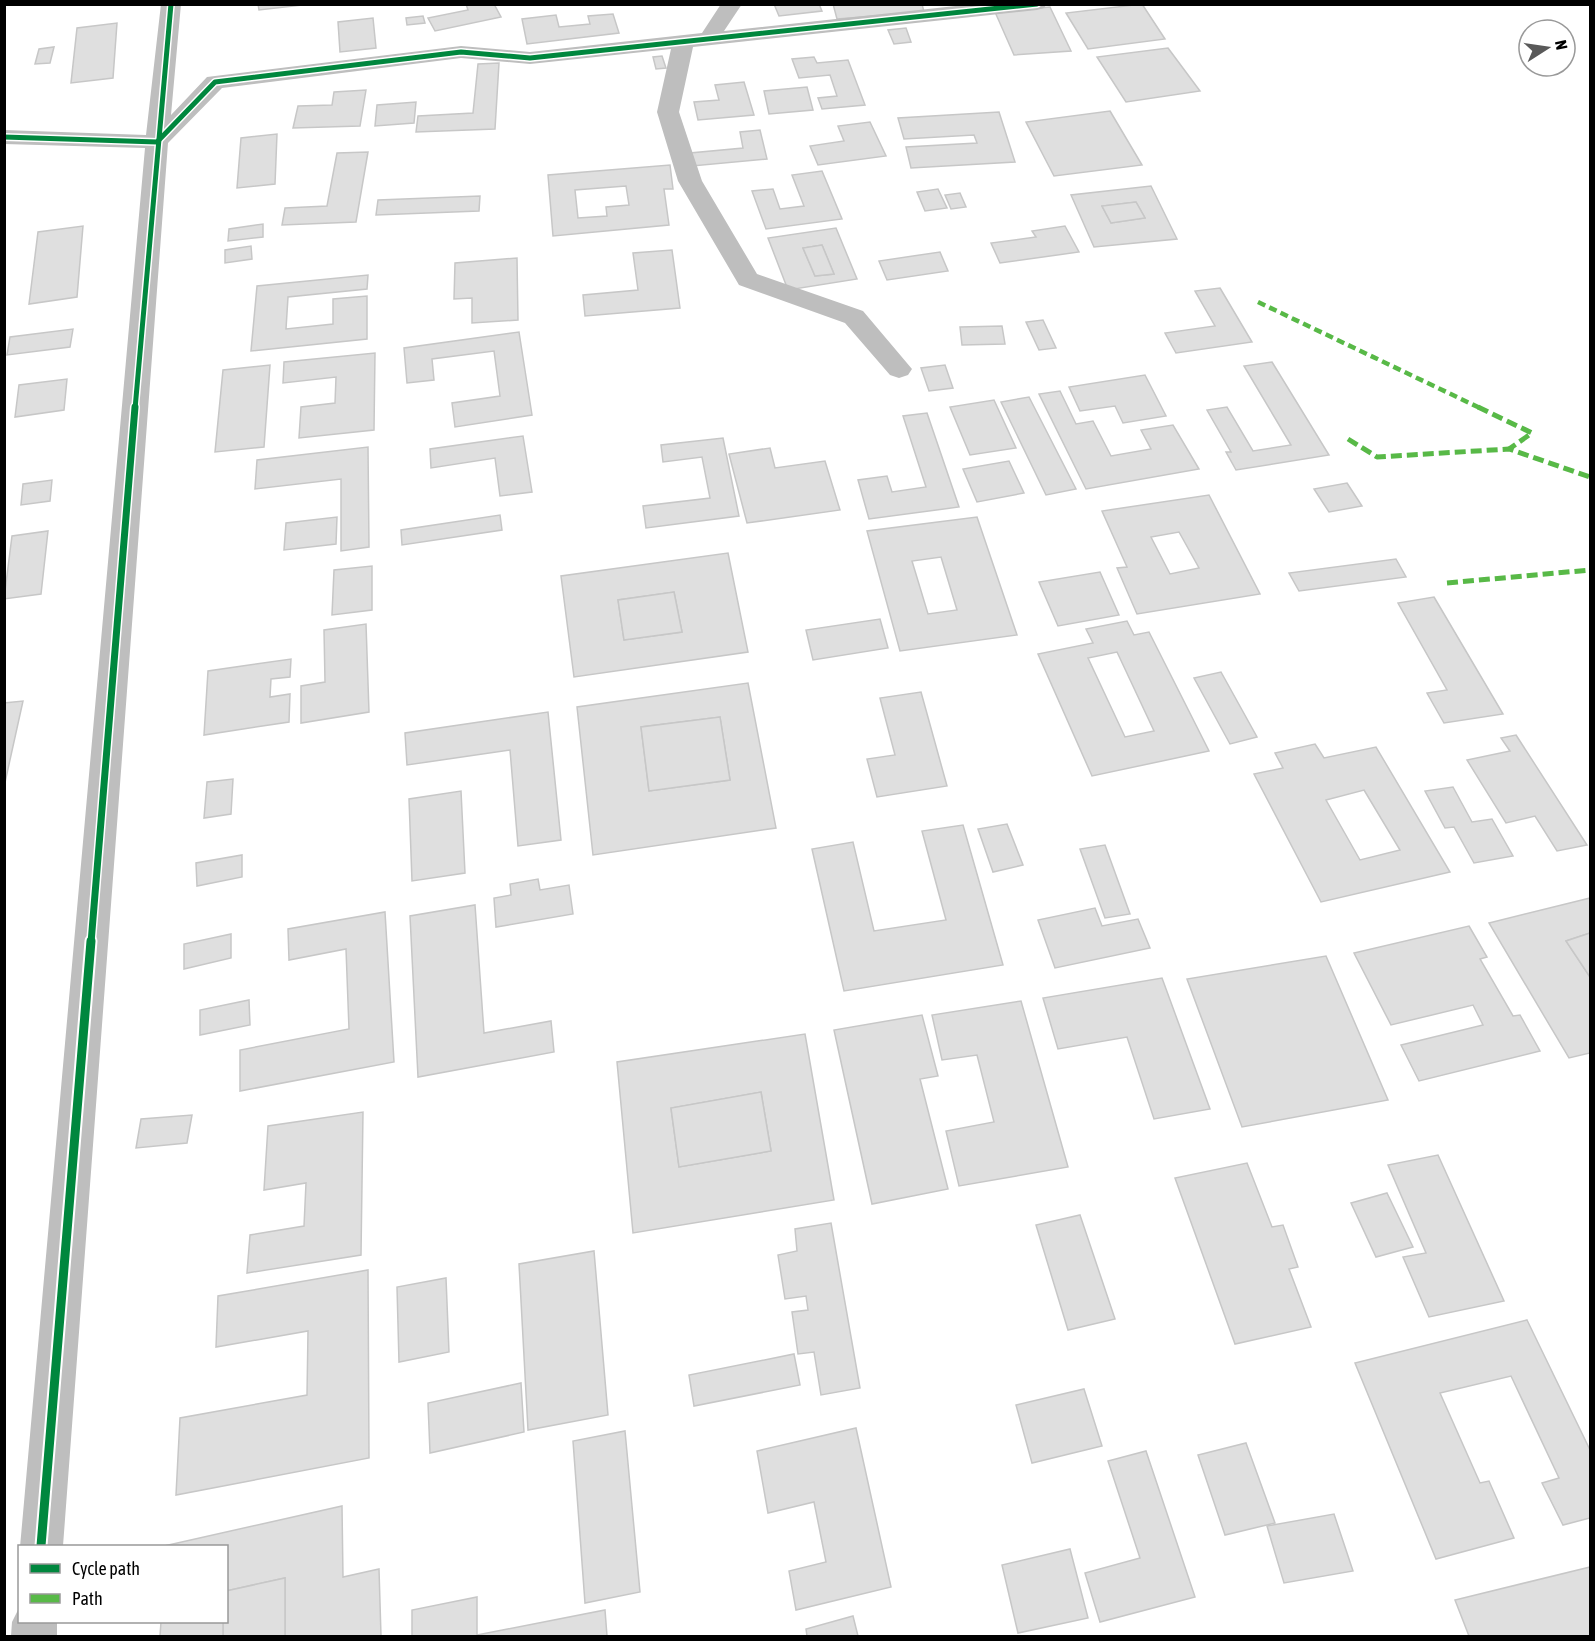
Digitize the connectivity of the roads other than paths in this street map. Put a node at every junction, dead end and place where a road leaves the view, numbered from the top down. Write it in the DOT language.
graph roads {
  1 [pos="171,4"];
  2 [pos="732,4"];
  3 [pos="1037,4"];
  4 [pos="708,40"];
  5 [pos="683,43"];
  6 [pos="4,137"];
  7 [pos="158,142"];
  8 [pos="899,369"];
  9 [pos="41,1545"];
  1 -- 7 [label="street"];
  2 -- 4 [label="street"];
  3 -- 4 [label="street"];
  4 -- 5 [label="street"];
  5 -- 7 [label="street"];
  5 -- 8 [label="street"];
  6 -- 7 [label="street"];
  7 -- 9 [label="street"];
}
